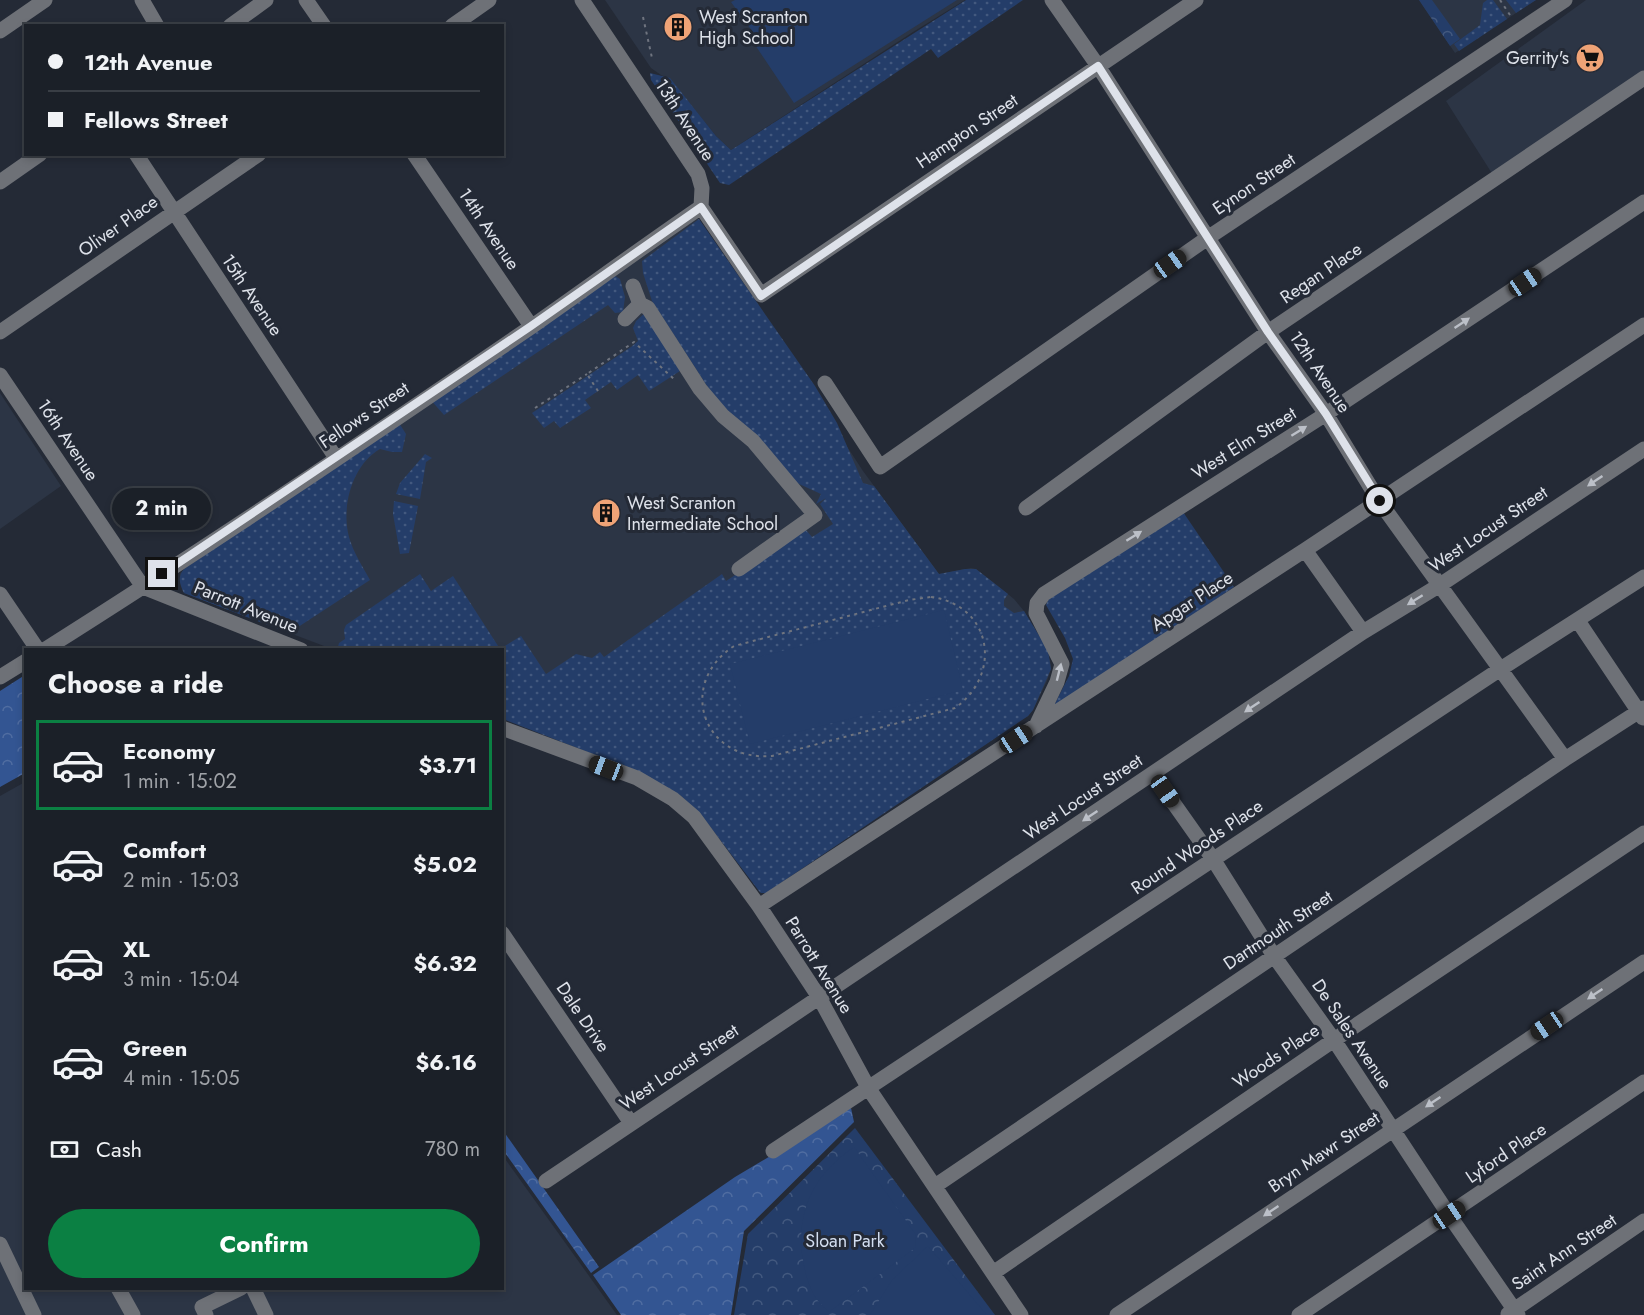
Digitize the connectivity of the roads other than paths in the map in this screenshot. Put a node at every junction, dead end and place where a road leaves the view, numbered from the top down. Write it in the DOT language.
graph roads {
  1 [pos="45,0"];
  2 [pos="142,0"];
  3 [pos="266,0"];
  4 [pos="306,0"];
  5 [pos="489,0"];
  6 [pos="582,0"];
  7 [pos="1052,0"];
  8 [pos="1196,0"];
  9 [pos="1565,0"];
  10 [pos="157,24"];
  11 [pos="233,24"];
  12 [pos="323,24"];
  13 [pos="455,24"];
  14 [pos="0,31"];
  15 [pos="1098,66"];
  16 [pos="1644,78"];
  17 [pos="37,156"];
  18 [pos="137,156"];
  19 [pos="257,156"];
  20 [pos="415,156"];
  21 [pos="0,182"];
  22 [pos="1644,202"];
  23 [pos="701,207"];
  24 [pos="173,212"];
  25 [pos="1209,237"];
  26 [pos="633,286"];
  27 [pos="640,304"];
  28 [pos="625,319"];
  29 [pos="531,326"];
  30 [pos="1644,326"];
  31 [pos="0,332"];
  32 [pos="1268,332"];
  33 [pos="0,375"];
  34 [pos="825,383"];
  35 [pos="1326,414"];
  36 [pos="1644,449"];
  37 [pos="336,458"];
  38 [pos="1380,501"];
  39 [pos="1026,508"];
  40 [pos="1305,550"];
  41 [pos="739,569"];
  42 [pos="1644,577"];
  43 [pos="1440,585"];
  44 [pos="143,587"];
  45 [pos="0,594"];
  46 [pos="1578,621"];
  47 [pos="1363,632"];
  48 [pos="37,648"];
  49 [pos="47,648"];
  50 [pos="296,648"];
  51 [pos="24,662"];
  52 [pos="1500,670"];
  53 [pos="0,677"];
  54 [pos="1642,713"];
  55 [pos="1036,726"];
  56 [pos="504,729"];
  57 [pos="1565,759"];
  58 [pos="1153,774"];
  59 [pos="1644,833"];
  60 [pos="1213,859"];
  61 [pos="759,906"];
  62 [pos="504,936"];
  63 [pos="1274,956"];
  64 [pos="1644,962"];
  65 [pos="819,997"];
  66 [pos="1334,1040"];
  67 [pos="1644,1082"];
  68 [pos="869,1089"];
  69 [pos="631,1123"];
  70 [pos="1392,1129"];
  71 [pos="773,1152"];
  72 [pos="546,1180"];
  73 [pos="935,1186"];
  74 [pos="1449,1215"];
  75 [pos="1644,1221"];
  76 [pos="0,1244"];
  77 [pos="18,1265"];
  78 [pos="993,1273"];
  79 [pos="24,1284"];
  80 [pos="26,1290"];
  81 [pos="119,1290"];
  82 [pos="237,1290"];
  83 [pos="254,1290"];
  84 [pos="1513,1313"];
  85 [pos="34,1315"];
  86 [pos="133,1315"];
  87 [pos="206,1315"];
  88 [pos="266,1315"];
  89 [pos="1022,1315"];
  90 [pos="1117,1315"];
  91 [pos="1299,1315"];
  1 -- 14 [label="street"];
  2 -- 10 [label="street"];
  3 -- 11 [label="street"];
  4 -- 12 [label="street"];
  5 -- 13 [label="street"];
  6 -- 23 [label="street, 13th Avenue"];
  7 -- 15 [label="street, 12th Avenue"];
  8 -- 15 [label="street, Hampton Street"];
  9 -- 25 [label="street, Eynon Street"];
  15 -- 23 [label="street, Hampton Street"];
  15 -- 25 [label="street, 12th Avenue"];
  16 -- 32 [label="street, Regan Place"];
  17 -- 21 [label="street"];
  18 -- 24 [label="street, 15th Avenue"];
  19 -- 24 [label="street, Oliver Place"];
  20 -- 29 [label="street, 14th Avenue"];
  35 -- 22 [label="street, West Elm Street, one-way"];
  23 -- 29 [label="street, Fellows Street"];
  24 -- 31 [label="street, Oliver Place"];
  24 -- 37 [label="street, 15th Avenue"];
  25 -- 32 [label="street, 12th Avenue"];
  25 -- 34 [label="street, Eynon Street"];
  26 -- 27 [label="street"];
  27 -- 28 [label="street"];
  27 -- 41 [label="street"];
  29 -- 37 [label="street, Fellows Street"];
  30 -- 38 [label="street, Apgar Place"];
  32 -- 35 [label="street, 12th Avenue"];
  32 -- 39 [label="street, Regan Place"];
  33 -- 44 [label="street, 16th Avenue"];
  35 -- 38 [label="street, 12th Avenue"];
  55 -- 35 [label="street, West Elm Street, one-way"];
  36 -- 43 [label="street, West Locust Street, one-way"];
  37 -- 44 [label="street, Fellows Street"];
  38 -- 40 [label="street, Apgar Place"];
  38 -- 43 [label="street, 12th Avenue"];
  40 -- 47 [label="street"];
  40 -- 55 [label="street, Apgar Place"];
  42 -- 46 [label="street, Round Woods Place"];
  43 -- 47 [label="street, West Locust Street, one-way"];
  43 -- 52 [label="street, 12th Avenue"];
  44 -- 49 [label="street, Fellows Street"];
  44 -- 50 [label="street, Parrott Avenue"];
  45 -- 48 [label="street"];
  46 -- 52 [label="street, Round Woods Place"];
  46 -- 54 [label="street"];
  47 -- 58 [label="street, West Locust Street, one-way"];
  51 -- 53 [label="street"];
  52 -- 57 [label="street, 12th Avenue"];
  52 -- 60 [label="street, Round Woods Place"];
  54 -- 57 [label="street, Dartmouth Street"];
  55 -- 61 [label="street, Apgar Place"];
  56 -- 61 [label="street, Parrott Avenue"];
  57 -- 63 [label="street, Dartmouth Street"];
  58 -- 60 [label="street, De Sales Avenue"];
  58 -- 65 [label="street, West Locust Street, one-way"];
  59 -- 66 [label="street, Woods Place"];
  60 -- 63 [label="street, De Sales Avenue"];
  60 -- 68 [label="street, Round Woods Place"];
  61 -- 65 [label="street, Parrott Avenue"];
  62 -- 69 [label="street, Dale Drive"];
  63 -- 66 [label="street, De Sales Avenue"];
  63 -- 73 [label="street, Dartmouth Street"];
  64 -- 70 [label="street, Bryn Mawr Street, one-way"];
  65 -- 68 [label="street, Parrott Avenue"];
  65 -- 69 [label="street, West Locust Street"];
  66 -- 70 [label="street, De Sales Avenue"];
  66 -- 78 [label="street, Woods Place"];
  67 -- 74 [label="street, Lyford Place"];
  68 -- 71 [label="street, Round Woods Place"];
  68 -- 73 [label="street, Parrott Avenue"];
  69 -- 72 [label="street, West Locust Street"];
  70 -- 74 [label="street, De Sales Avenue"];
  70 -- 90 [label="street, Bryn Mawr Street, one-way"];
  73 -- 78 [label="street, Parrott Avenue"];
  74 -- 84 [label="street, De Sales Avenue"];
  74 -- 91 [label="street, Lyford Place"];
  75 -- 84 [label="street, Saint Ann Street"];
  76 -- 77 [label="street"];
  77 -- 79 [label="street"];
  78 -- 89 [label="street, Parrott Avenue"];
  80 -- 85 [label="street"];
  81 -- 86 [label="street"];
  82 -- 87 [label="street"];
  83 -- 88 [label="street"];
}
